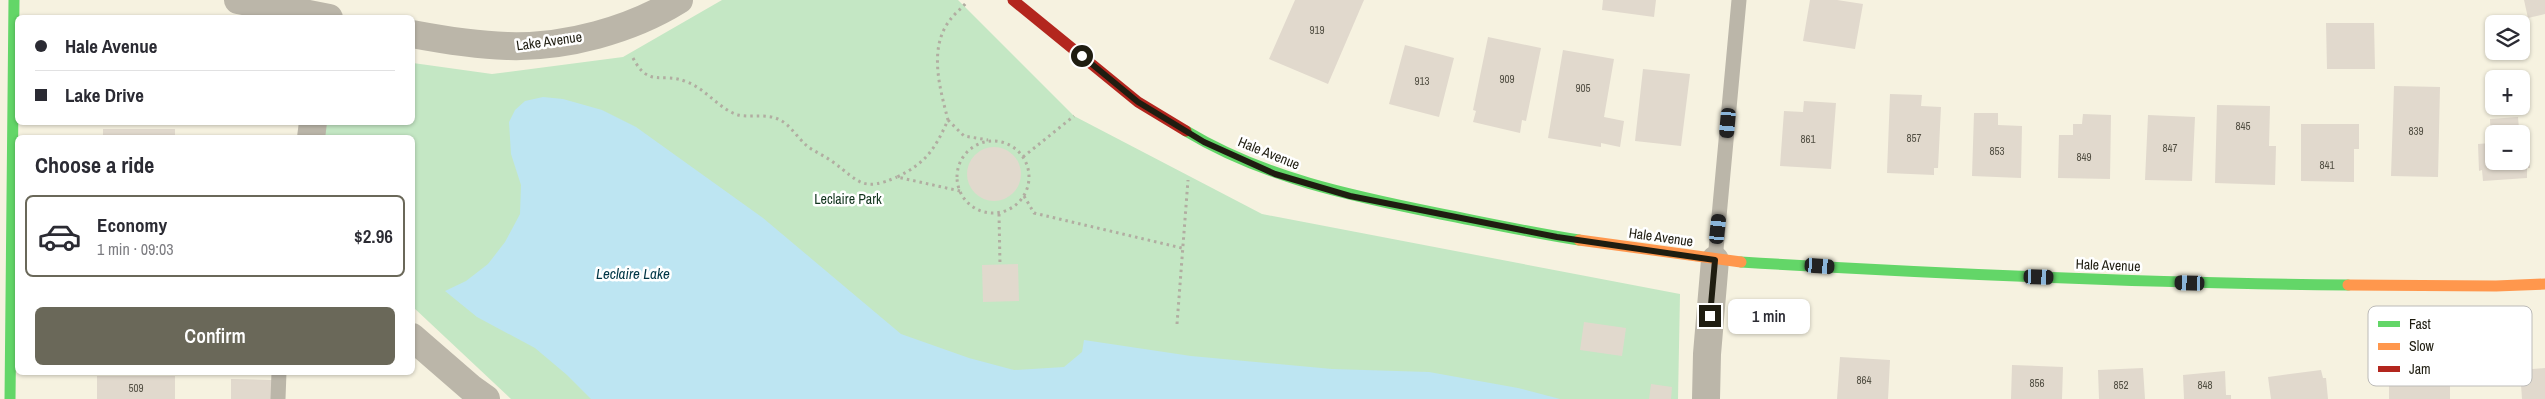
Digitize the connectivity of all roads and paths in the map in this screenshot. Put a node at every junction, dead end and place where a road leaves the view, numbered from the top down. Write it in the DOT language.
graph roads {
  1 [pos="14,0"];
  2 [pos="238,0"];
  3 [pos="679,0"];
  4 [pos="1014,0"];
  5 [pos="1739,0"];
  6 [pos="966,3"];
  7 [pos="319,11"];
  8 [pos="415,35"];
  9 [pos="630,53"];
  10 [pos="1074,116"];
  11 [pos="948,120"];
  12 [pos="991,140"];
  13 [pos="1023,157"];
  14 [pos="896,177"];
  15 [pos="1188,180"];
  16 [pos="960,191"];
  17 [pos="1024,196"];
  18 [pos="999,214"];
  19 [pos="1182,248"];
  20 [pos="6,252"];
  21 [pos="1715,260"];
  22 [pos="1000,265"];
  23 [pos="2545,284"];
  24 [pos="1177,324"];
  25 [pos="415,340"];
  26 [pos="279,375"];
  27 [pos="10,399"];
  28 [pos="278,399"];
  29 [pos="486,399"];
  30 [pos="1706,399"];
  1 -- 20 [label="street"];
  2 -- 7 [label="street"];
  3 -- 8 [label="street, Lake Avenue"];
  4 -- 21 [label="street, Hale Avenue"];
  5 -- 21 [label="lane"];
  6 -- 11 [label="path"];
  9 -- 14 [label="path"];
  10 -- 13 [label="path"];
  11 -- 12 [label="path"];
  11 -- 14 [label="path"];
  12 -- 13 [label="path"];
  12 -- 16 [label="path"];
  13 -- 17 [label="path"];
  14 -- 16 [label="path"];
  15 -- 19 [label="path"];
  16 -- 18 [label="path"];
  17 -- 18 [label="path"];
  17 -- 19 [label="path"];
  18 -- 22 [label="path"];
  19 -- 24 [label="path"];
  20 -- 27 [label="street"];
  21 -- 23 [label="street, Hale Avenue"];
  21 -- 30 [label="street"];
  25 -- 29 [label="street"];
  26 -- 28 [label="lane"];
}
